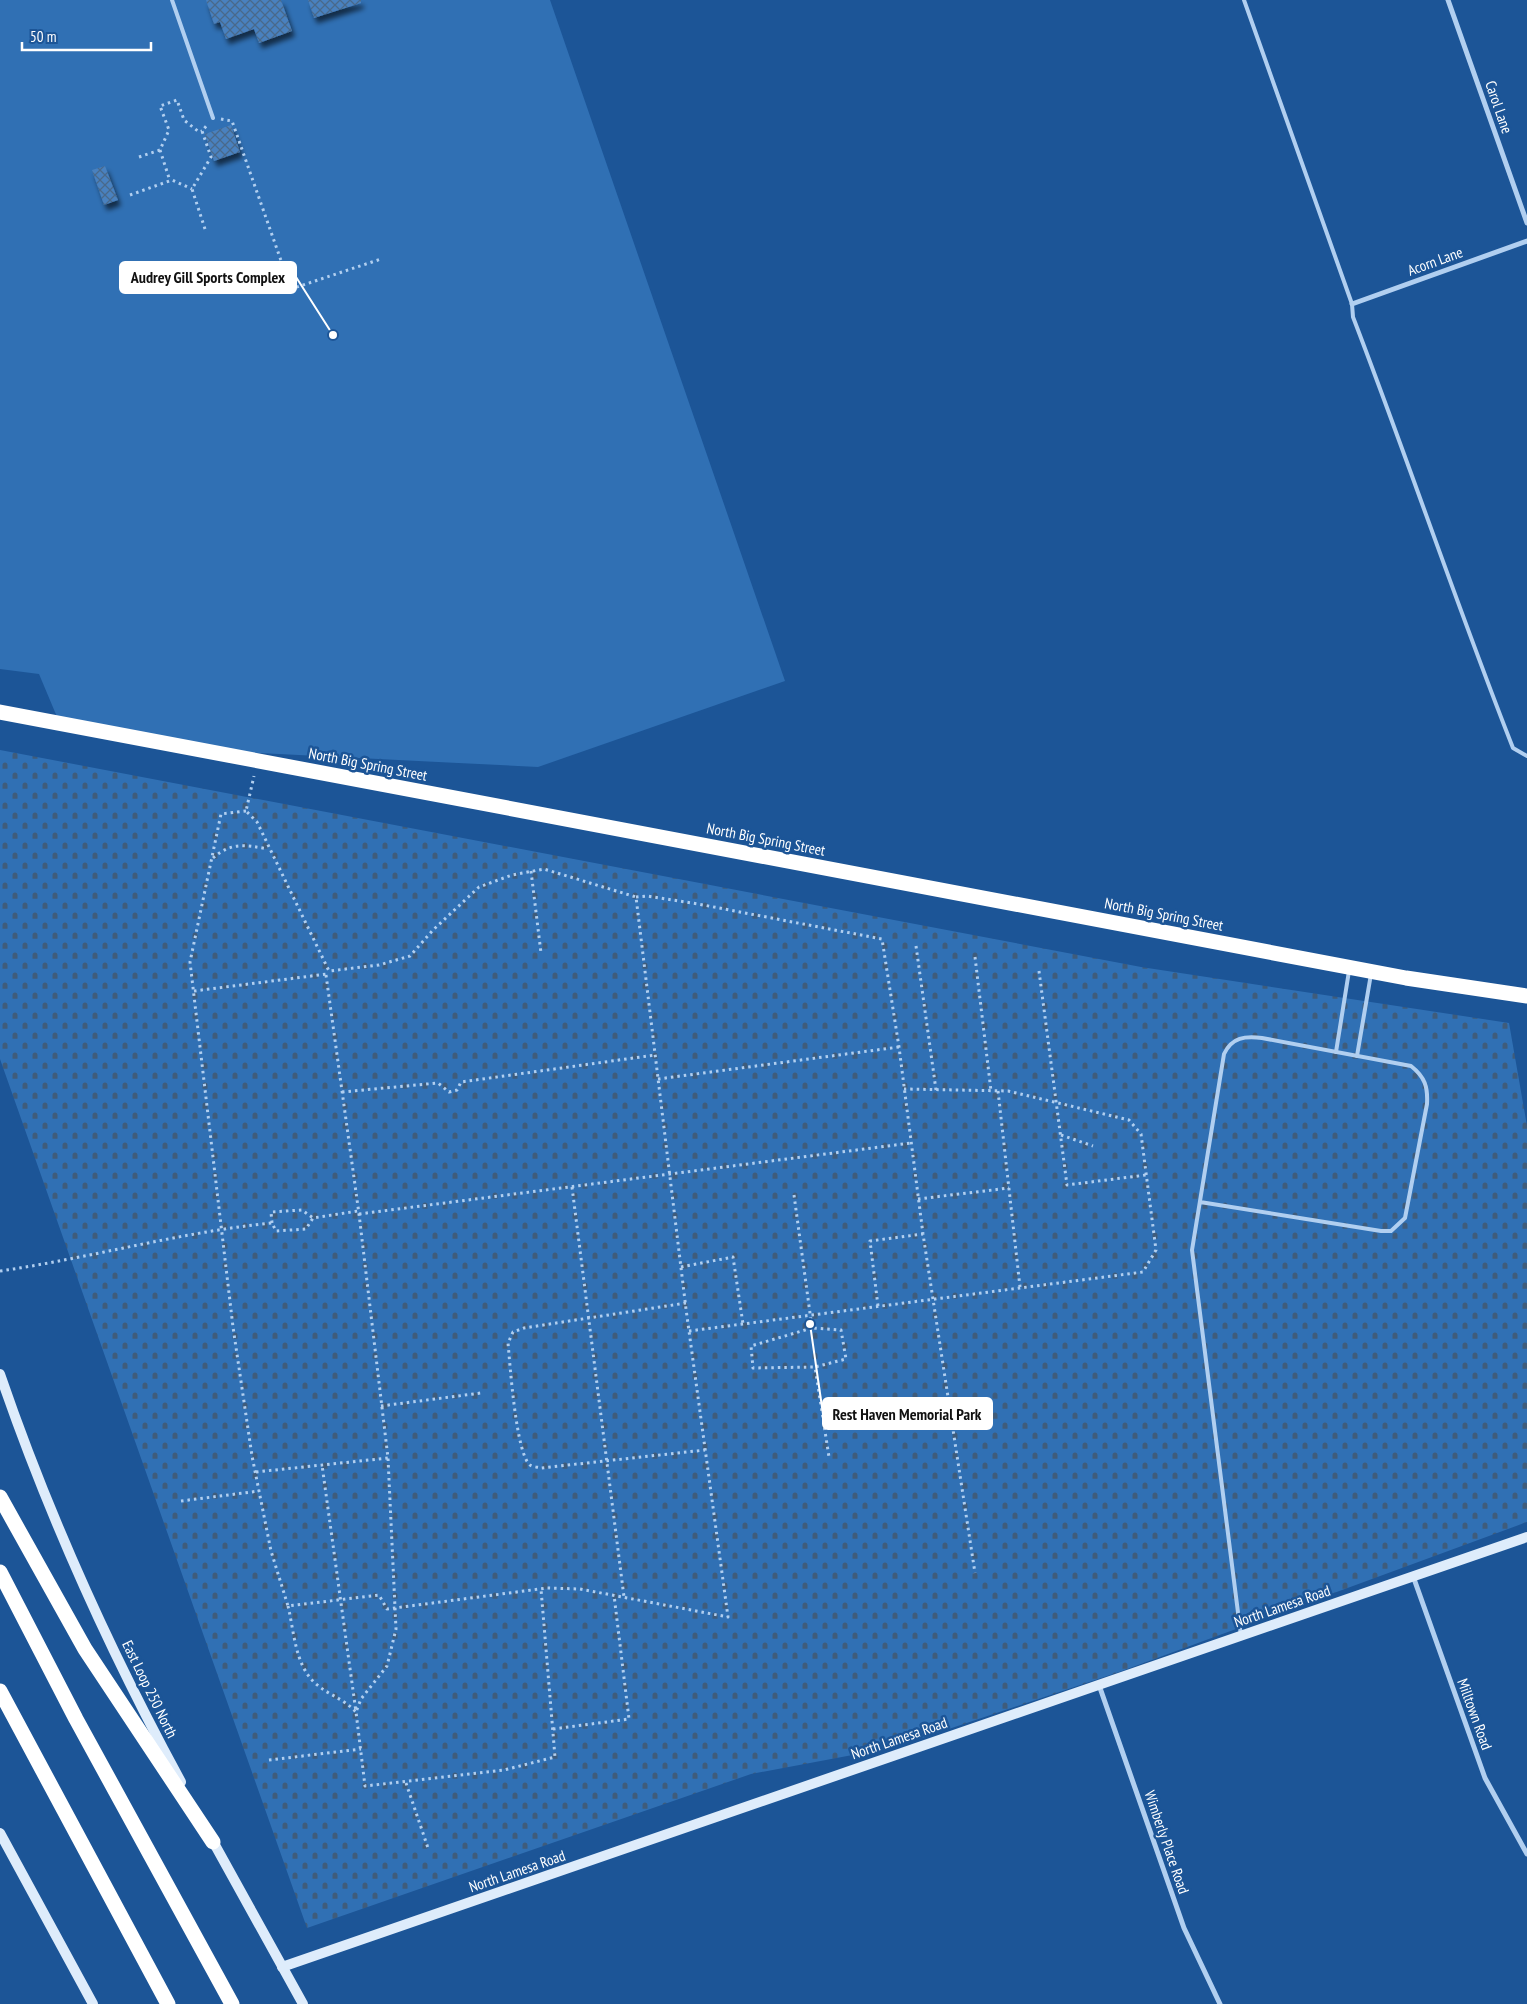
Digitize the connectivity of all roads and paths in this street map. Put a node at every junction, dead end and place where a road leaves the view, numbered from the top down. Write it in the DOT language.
graph roads {
  1 [pos="172,0"];
  2 [pos="1244,0"];
  3 [pos="1448,0"];
  4 [pos="213,118"];
  5 [pos="202,132"];
  6 [pos="160,150"];
  7 [pos="139,157"];
  8 [pos="170,181"];
  9 [pos="192,189"];
  10 [pos="130,195"];
  11 [pos="1527,223"];
  12 [pos="205,229"];
  13 [pos="1527,241"];
  14 [pos="381,259"];
  15 [pos="1352,304"];
  16 [pos="4,711"];
  17 [pos="1527,756"];
  18 [pos="257,761"];
  19 [pos="246,811"];
  20 [pos="268,849"];
  21 [pos="212,859"];
  22 [pos="530,871"];
  23 [pos="636,897"];
  24 [pos="916,946"];
  25 [pos="541,953"];
  26 [pos="975,957"];
  27 [pos="1350,966"];
  28 [pos="1039,971"];
  29 [pos="1372,971"];
  30 [pos="328,973"];
  31 [pos="194,991"];
  32 [pos="1527,996"];
  33 [pos="899,1047"];
  34 [pos="1336,1052"];
  35 [pos="655,1055"];
  36 [pos="1357,1056"];
  37 [pos="658,1079"];
  38 [pos="904,1089"];
  39 [pos="936,1090"];
  40 [pos="991,1091"];
  41 [pos="998,1091"];
  42 [pos="342,1092"];
  43 [pos="1057,1102"];
  44 [pos="1061,1135"];
  45 [pos="911,1143"];
  46 [pos="1093,1146"];
  47 [pos="670,1175"];
  48 [pos="1146,1175"];
  49 [pos="572,1187"];
  50 [pos="1009,1188"];
  51 [pos="794,1195"];
  52 [pos="918,1199"];
  53 [pos="1200,1202"];
  54 [pos="358,1213"];
  55 [pos="313,1218"];
  56 [pos="272,1223"];
  57 [pos="221,1228"];
  58 [pos="923,1234"];
  59 [pos="681,1267"];
  60 [pos="0,1271"];
  61 [pos="1020,1288"];
  62 [pos="932,1299"];
  63 [pos="686,1303"];
  64 [pos="878,1306"];
  65 [pos="810,1315"];
  66 [pos="588,1318"];
  67 [pos="743,1324"];
  68 [pos="812,1328"];
  69 [pos="689,1331"];
  70 [pos="815,1367"];
  71 [pos="0,1374"];
  72 [pos="481,1392"];
  73 [pos="381,1406"];
  74 [pos="705,1450"];
  75 [pos="829,1457"];
  76 [pos="388,1458"];
  77 [pos="606,1461"];
  78 [pos="322,1465"];
  79 [pos="256,1472"];
  80 [pos="259,1491"];
  81 [pos="0,1497"];
  82 [pos="180,1501"];
  83 [pos="1527,1537"];
  84 [pos="0,1572"];
  85 [pos="975,1572"];
  86 [pos="1413,1576"];
  87 [pos="541,1590"];
  88 [pos="614,1595"];
  89 [pos="624,1597"];
  90 [pos="340,1599"];
  91 [pos="288,1606"];
  92 [pos="395,1608"];
  93 [pos="1241,1636"];
  94 [pos="1099,1685"];
  95 [pos="0,1691"];
  96 [pos="356,1712"];
  97 [pos="553,1729"];
  98 [pos="361,1749"];
  99 [pos="269,1760"];
  100 [pos="406,1783"];
  101 [pos="0,1833"];
  102 [pos="213,1842"];
  103 [pos="428,1848"];
  104 [pos="1527,1854"];
  105 [pos="282,1967"];
  106 [pos="93,2004"];
  107 [pos="168,2004"];
  108 [pos="232,2004"];
  109 [pos="303,2004"];
  110 [pos="1220,2004"];
  1 -- 4 [label="lane"];
  2 -- 15 [label="lane"];
  3 -- 11 [label="street, Carol Lane"];
  4 -- 5 [label="path"];
  4 -- 14 [label="path"];
  5 -- 6 [label="path"];
  5 -- 9 [label="path"];
  6 -- 7 [label="path"];
  6 -- 8 [label="path"];
  8 -- 9 [label="path"];
  8 -- 10 [label="path"];
  9 -- 12 [label="path"];
  13 -- 15 [label="street, Acorn Lane"];
  15 -- 17 [label="lane"];
  16 -- 18 [label="highway, North Big Spring Street"];
  18 -- 19 [label="path"];
  18 -- 27 [label="highway, North Big Spring Street"];
  19 -- 20 [label="path"];
  19 -- 21 [label="path"];
  20 -- 21 [label="path"];
  20 -- 30 [label="path"];
  21 -- 31 [label="path"];
  22 -- 23 [label="path"];
  22 -- 25 [label="path"];
  22 -- 30 [label="path"];
  23 -- 33 [label="path"];
  23 -- 35 [label="path"];
  24 -- 39 [label="path"];
  26 -- 40 [label="path"];
  27 -- 29 [label="highway, North Big Spring Street"];
  27 -- 34 [label="lane"];
  28 -- 43 [label="path"];
  29 -- 32 [label="highway, North Big Spring Street"];
  29 -- 36 [label="lane"];
  30 -- 31 [label="path"];
  30 -- 42 [label="path"];
  31 -- 57 [label="path"];
  33 -- 37 [label="path"];
  33 -- 38 [label="path"];
  34 -- 36 [label="lane"];
  34 -- 53 [label="lane"];
  35 -- 37 [label="path"];
  35 -- 42 [label="path"];
  36 -- 53 [label="lane"];
  37 -- 47 [label="path"];
  38 -- 39 [label="path"];
  38 -- 45 [label="path"];
  39 -- 40 [label="path"];
  40 -- 41 [label="path"];
  41 -- 43 [label="path"];
  41 -- 50 [label="path"];
  42 -- 54 [label="path"];
  43 -- 44 [label="path"];
  43 -- 48 [label="path"];
  44 -- 46 [label="path"];
  44 -- 48 [label="path"];
  45 -- 47 [label="path"];
  45 -- 52 [label="path"];
  47 -- 49 [label="path"];
  47 -- 59 [label="path"];
  48 -- 61 [label="path"];
  49 -- 54 [label="path"];
  49 -- 66 [label="path"];
  50 -- 52 [label="path"];
  50 -- 61 [label="path"];
  51 -- 65 [label="path"];
  52 -- 58 [label="path"];
  53 -- 93 [label="lane"];
  54 -- 55 [label="path"];
  54 -- 73 [label="path"];
  55 -- 56 [label="path"];
  55 -- 56 [label="path"];
  56 -- 57 [label="path"];
  57 -- 60 [label="path"];
  57 -- 79 [label="path"];
  58 -- 62 [label="path"];
  58 -- 64 [label="path"];
  59 -- 63 [label="path"];
  59 -- 67 [label="path"];
  61 -- 62 [label="path"];
  62 -- 64 [label="path"];
  62 -- 85 [label="path"];
  63 -- 66 [label="path"];
  63 -- 69 [label="path"];
  64 -- 65 [label="path"];
  65 -- 67 [label="path"];
  65 -- 68 [label="path"];
  66 -- 77 [label="path"];
  66 -- 77 [label="path"];
  67 -- 69 [label="path"];
  68 -- 70 [label="path"];
  68 -- 70 [label="path"];
  69 -- 74 [label="path"];
  70 -- 75 [label="path"];
  71 -- 102 [label="street, East Loop 250 North"];
  72 -- 73 [label="path"];
  73 -- 76 [label="path"];
  74 -- 77 [label="path"];
  74 -- 89 [label="path"];
  76 -- 78 [label="path"];
  76 -- 92 [label="path"];
  77 -- 89 [label="path"];
  78 -- 79 [label="path"];
  78 -- 90 [label="path"];
  79 -- 80 [label="path"];
  80 -- 82 [label="path"];
  80 -- 91 [label="path"];
  81 -- 102 [label="highway"];
  83 -- 86 [label="street, North Lamesa Road"];
  84 -- 108 [label="highway"];
  86 -- 93 [label="street, North Lamesa Road"];
  86 -- 104 [label="street, Milltown Road"];
  87 -- 88 [label="path"];
  87 -- 92 [label="path"];
  87 -- 97 [label="path"];
  88 -- 89 [label="path"];
  88 -- 97 [label="path"];
  90 -- 91 [label="path"];
  90 -- 92 [label="path"];
  90 -- 96 [label="path"];
  91 -- 96 [label="path"];
  92 -- 96 [label="path"];
  93 -- 94 [label="street, North Lamesa Road"];
  94 -- 105 [label="street, North Lamesa Road"];
  94 -- 110 [label="street, Wimberly Place Road"];
  95 -- 107 [label="highway"];
  96 -- 98 [label="path"];
  97 -- 100 [label="path"];
  98 -- 99 [label="path"];
  98 -- 100 [label="path"];
  100 -- 103 [label="path"];
  101 -- 106 [label="street"];
  102 -- 105 [label="street, East Loop 250 North"];
  105 -- 109 [label="street, East Loop 250 North"];
}
